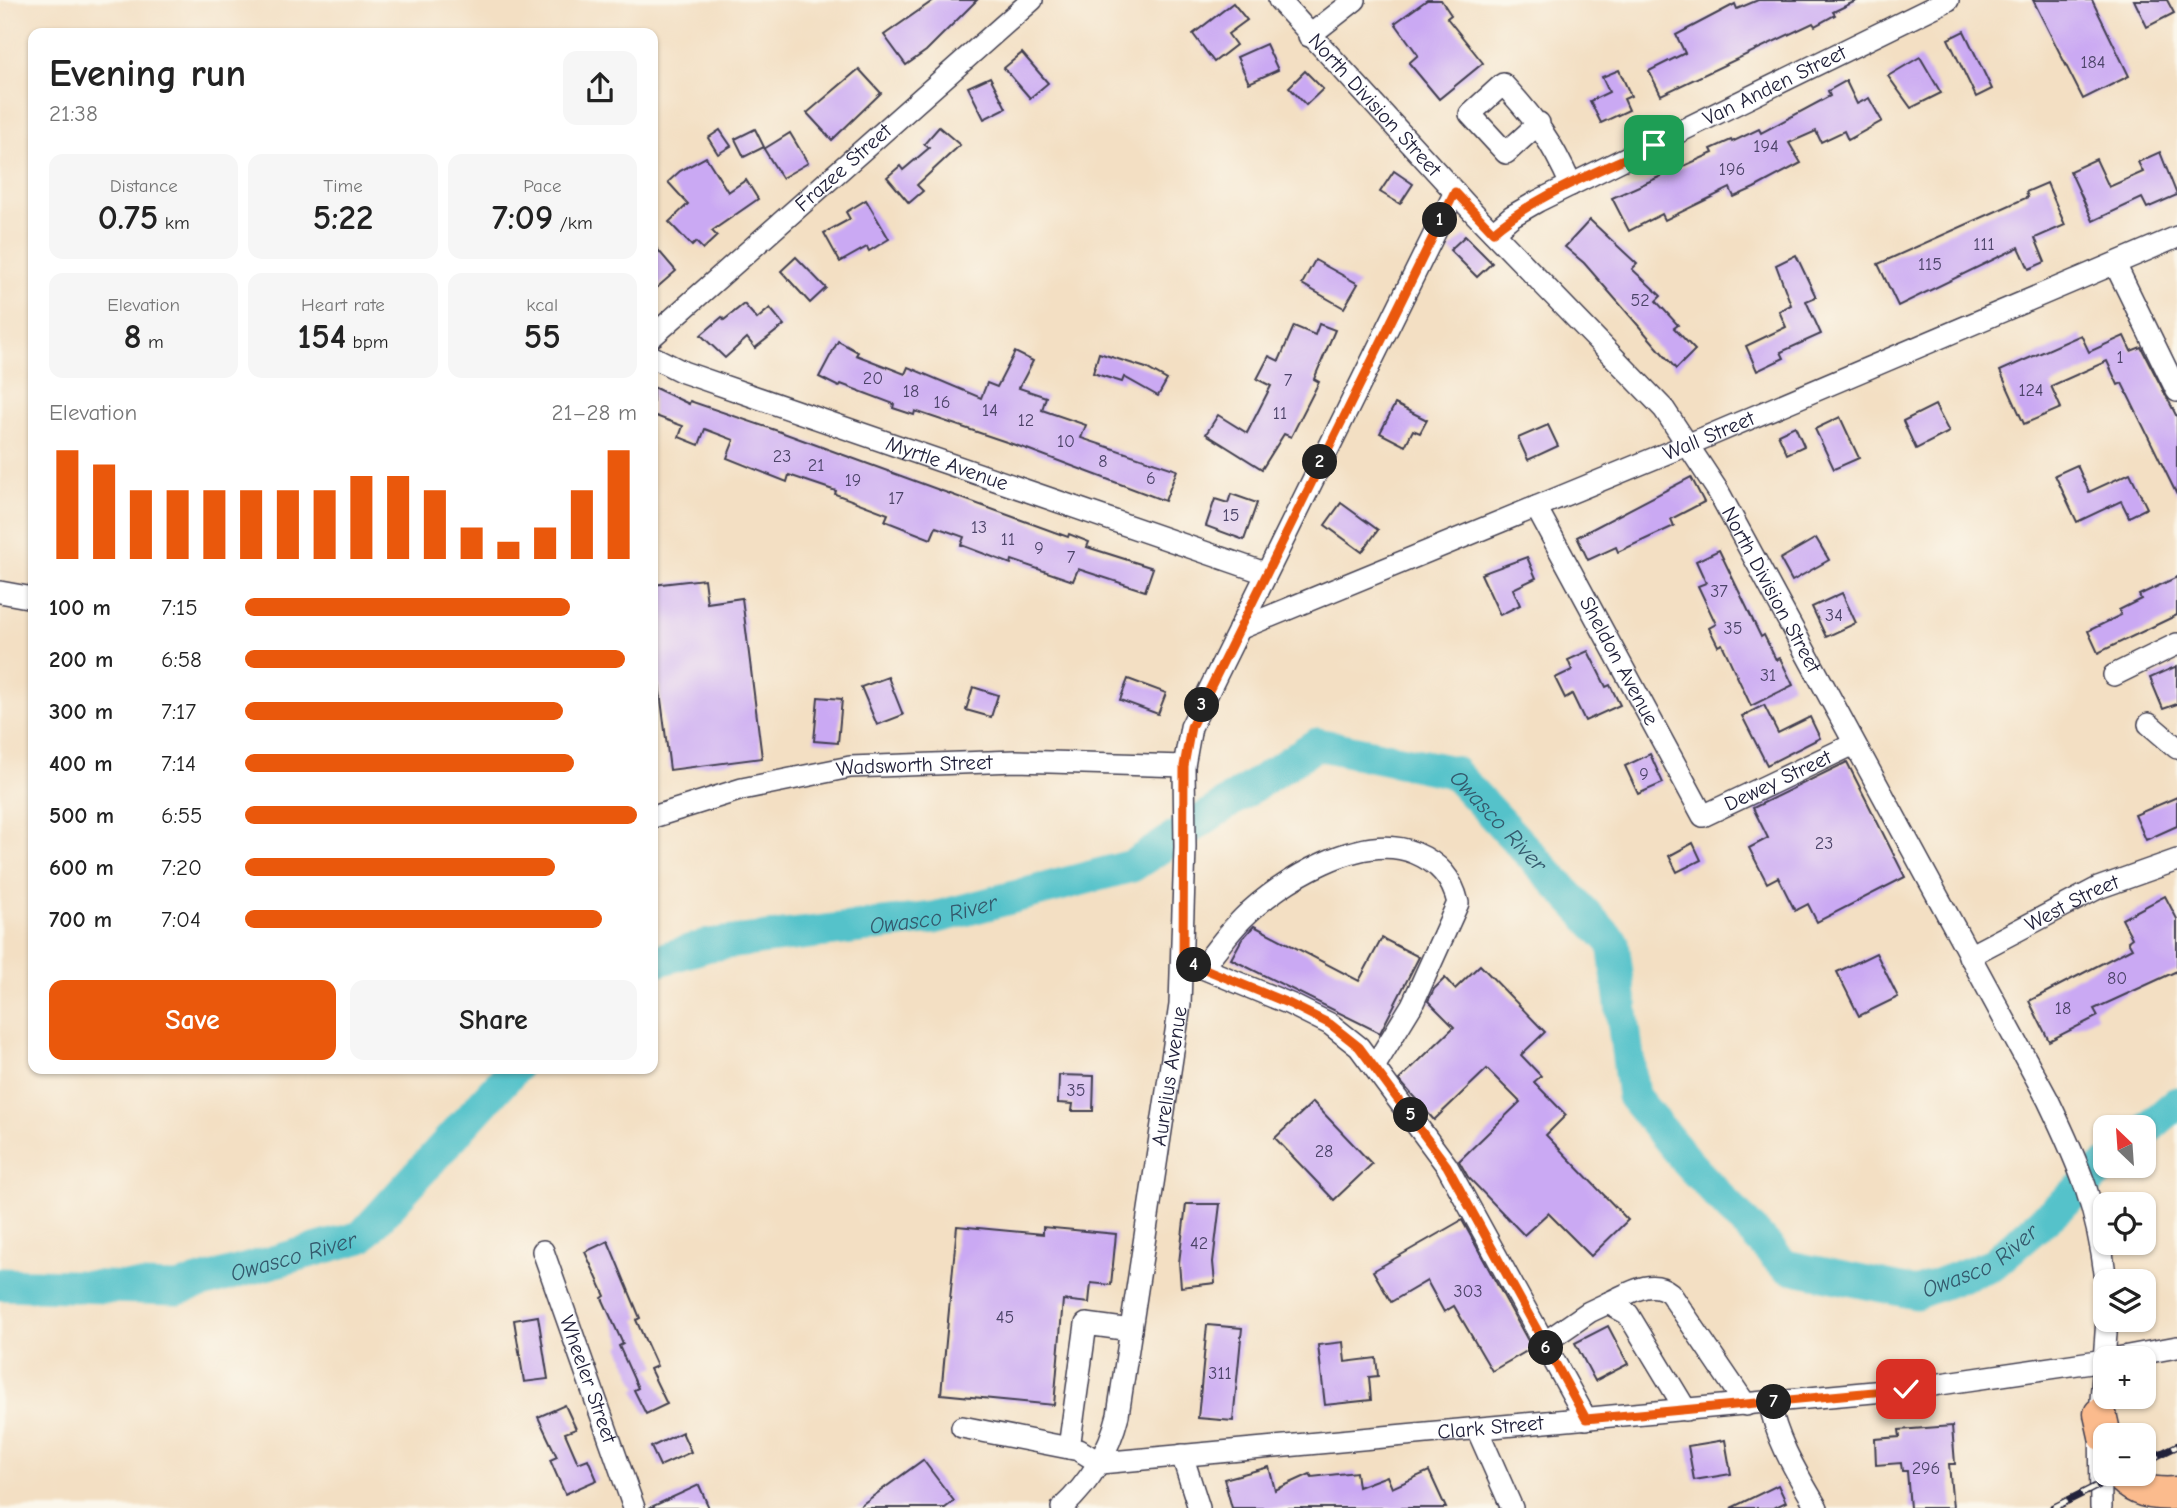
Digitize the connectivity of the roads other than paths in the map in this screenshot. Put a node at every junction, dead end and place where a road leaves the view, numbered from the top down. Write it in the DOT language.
graph roads {
  1 [pos="1032,0"];
  2 [pos="1279,0"];
  3 [pos="1355,0"];
  4 [pos="1948,0"];
  5 [pos="1309,36"];
  6 [pos="1539,123"];
  7 [pos="1570,185"];
  8 [pos="1455,192"];
  9 [pos="1493,232"];
  10 [pos="2177,237"];
  11 [pos="2115,264"];
  12 [pos="658,332"];
  13 [pos="658,360"];
  14 [pos="2177,391"];
  15 [pos="1689,443"];
  16 [pos="1536,507"];
  17 [pos="1265,573"];
  18 [pos="0,592"];
  19 [pos="28,597"];
  20 [pos="1239,629"];
  21 [pos="2177,644"];
  22 [pos="2114,675"];
  23 [pos="2149,724"];
  24 [pos="1854,744"];
  25 [pos="2177,748"];
  26 [pos="1183,774"];
  27 [pos="658,815"];
  28 [pos="1703,816"];
  29 [pos="2177,860"];
  30 [pos="1969,956"];
  31 [pos="1192,964"];
  32 [pos="1374,1067"];
  33 [pos="543,1251"];
  34 [pos="2104,1269"];
  35 [pos="1608,1303"];
  36 [pos="1131,1330"];
  37 [pos="1544,1343"];
  38 [pos="2177,1347"];
  39 [pos="2156,1351"];
  40 [pos="2093,1362"];
  41 [pos="1770,1403"];
  42 [pos="1746,1405"];
  43 [pos="1686,1410"];
  44 [pos="1586,1419"];
  45 [pos="962,1427"];
  46 [pos="1477,1429"];
  47 [pos="1069,1448"];
  48 [pos="1182,1455"];
  49 [pos="1100,1463"];
  50 [pos="2102,1486"];
  51 [pos="2134,1486"];
  52 [pos="2177,1493"];
  53 [pos="634,1508"];
  54 [pos="1062,1508"];
  55 [pos="1199,1508"];
  56 [pos="1512,1508"];
  57 [pos="1817,1508"];
  58 [pos="2101,1508"];
  1 -- 12 [label="street, Frazee Street"];
  2 -- 5 [label="street, North Division Street"];
  3 -- 5 [label="street"];
  4 -- 7 [label="street, Van Anden Street"];
  5 -- 8 [label="street, North Division Street"];
  6 -- 7 [label="street"];
  7 -- 9 [label="street, Van Anden Street"];
  8 -- 9 [label="street, North Division Street"];
  8 -- 17 [label="street, Aurelius Avenue"];
  9 -- 15 [label="street, North Division Street"];
  10 -- 11 [label="street, Wall Street"];
  11 -- 14 [label="street"];
  11 -- 15 [label="street, Wall Street"];
  13 -- 17 [label="street, Myrtle Avenue"];
  15 -- 16 [label="street, Wall Street"];
  15 -- 24 [label="street, North Division Street"];
  16 -- 20 [label="street, Wall Street"];
  16 -- 28 [label="street, Sheldon Avenue"];
  17 -- 20 [label="street, Aurelius Avenue"];
  18 -- 19 [label="street"];
  20 -- 26 [label="street, Aurelius Avenue"];
  21 -- 22 [label="street"];
  23 -- 25 [label="street"];
  24 -- 28 [label="street, Dewey Street"];
  24 -- 30 [label="street, North Division Street"];
  26 -- 27 [label="street, Wadsworth Street"];
  26 -- 31 [label="street, Aurelius Avenue"];
  29 -- 30 [label="street, West Street"];
  30 -- 34 [label="street, North Division Street"];
  31 -- 32 [label="street"];
  31 -- 32 [label="street"];
  31 -- 36 [label="street, Aurelius Avenue"];
  32 -- 37 [label="street"];
  33 -- 53 [label="street, Wheeler Street"];
  35 -- 37 [label="street"];
  35 -- 42 [label="street"];
  35 -- 43 [label="street"];
  36 -- 47 [label="street"];
  36 -- 49 [label="street, Aurelius Avenue"];
  37 -- 44 [label="street"];
  38 -- 39 [label="street, Clark Street"];
  40 -- 41 [label="street, Clark Street"];
  41 -- 42 [label="street, Clark Street"];
  41 -- 57 [label="street"];
  42 -- 43 [label="street, Clark Street"];
  43 -- 44 [label="street, Clark Street"];
  44 -- 46 [label="street, Clark Street"];
  45 -- 47 [label="street"];
  46 -- 48 [label="street, Clark Street"];
  46 -- 56 [label="street"];
  47 -- 49 [label="street"];
  48 -- 49 [label="street, Clark Street"];
  48 -- 55 [label="street"];
  49 -- 54 [label="street"];
  50 -- 58 [label="street"];
  51 -- 52 [label="highway"];
}
